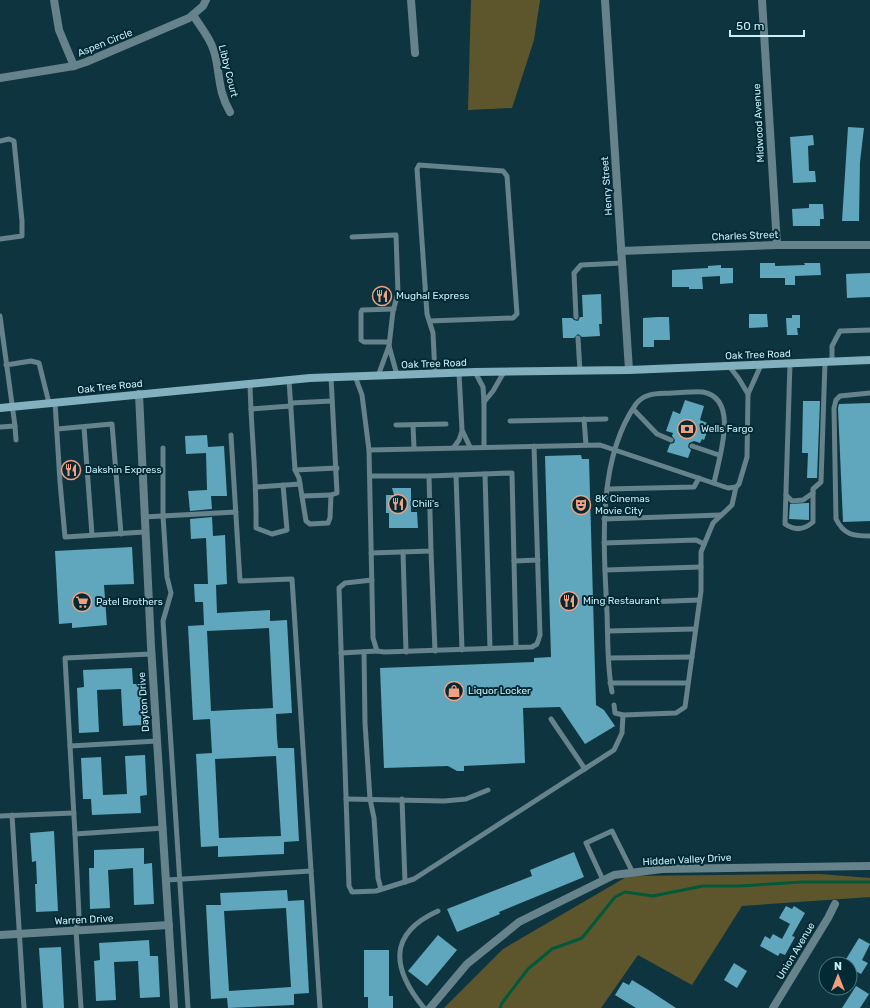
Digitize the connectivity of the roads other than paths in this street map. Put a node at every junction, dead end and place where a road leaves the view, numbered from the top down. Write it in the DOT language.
graph roads {
  1 [pos="54,0"];
  2 [pos="206,0"];
  3 [pos="411,0"];
  4 [pos="605,0"];
  5 [pos="762,0"];
  6 [pos="193,15"];
  7 [pos="415,53"];
  8 [pos="74,66"];
  9 [pos="0,78"];
  10 [pos="230,112"];
  11 [pos="0,141"];
  12 [pos="352,237"];
  13 [pos="0,239"];
  14 [pos="776,245"];
  15 [pos="870,245"];
  16 [pos="621,251"];
  17 [pos="622,263"];
  18 [pos="394,309"];
  19 [pos="0,316"];
  20 [pos="576,317"];
  21 [pos="429,321"];
  22 [pos="870,330"];
  23 [pos="578,338"];
  24 [pos="389,344"];
  25 [pos="870,360"];
  26 [pos="828,362"];
  27 [pos="790,364"];
  28 [pos="6,365"];
  29 [pos="761,365"];
  30 [pos="729,366"];
  31 [pos="629,370"];
  32 [pos="580,371"];
  33 [pos="475,372"];
  34 [pos="504,372"];
  35 [pos="459,373"];
  36 [pos="435,374"];
  37 [pos="397,375"];
  38 [pos="355,376"];
  39 [pos="378,376"];
  40 [pos="331,377"];
  41 [pos="289,380"];
  42 [pos="250,383"];
  43 [pos="139,394"];
  44 [pos="748,394"];
  45 [pos="870,394"];
  46 [pos="332,401"];
  47 [pos="484,402"];
  48 [pos="52,403"];
  49 [pos="291,404"];
  50 [pos="13,407"];
  51 [pos="0,408"];
  52 [pos="251,409"];
  53 [pos="633,409"];
  54 [pos="606,418"];
  55 [pos="584,419"];
  56 [pos="510,422"];
  57 [pos="446,424"];
  58 [pos="396,425"];
  59 [pos="413,425"];
  60 [pos="15,426"];
  61 [pos="0,427"];
  62 [pos="84,427"];
  63 [pos="57,429"];
  64 [pos="462,430"];
  65 [pos="231,435"];
  66 [pos="16,440"];
  67 [pos="671,440"];
  68 [pos="586,445"];
  69 [pos="534,446"];
  70 [pos="692,446"];
  71 [pos="454,447"];
  72 [pos="470,447"];
  73 [pos="484,447"];
  74 [pos="163,448"];
  75 [pos="414,448"];
  76 [pos="616,449"];
  77 [pos="369,450"];
  78 [pos="719,456"];
  79 [pos="336,468"];
  80 [pos="295,470"];
  81 [pos="485,474"];
  82 [pos="456,475"];
  83 [pos="370,476"];
  84 [pos="429,476"];
  85 [pos="700,478"];
  86 [pos="714,483"];
  87 [pos="300,484"];
  88 [pos="283,485"];
  89 [pos="257,487"];
  90 [pos="736,487"];
  91 [pos="607,490"];
  92 [pos="813,493"];
  93 [pos="331,495"];
  94 [pos="786,495"];
  95 [pos="302,496"];
  96 [pos="236,512"];
  97 [pos="163,516"];
  98 [pos="721,516"];
  99 [pos="144,517"];
  100 [pos="604,519"];
  101 [pos="144,532"];
  102 [pos="121,534"];
  103 [pos="92,535"];
  104 [pos="870,536"];
  105 [pos="604,543"];
  106 [pos="704,544"];
  107 [pos="431,551"];
  108 [pos="403,552"];
  109 [pos="371,553"];
  110 [pos="538,560"];
  111 [pos="514,561"];
  112 [pos="701,567"];
  113 [pos="605,570"];
  114 [pos="372,580"];
  115 [pos="699,600"];
  116 [pos="620,603"];
  117 [pos="695,629"];
  118 [pos="608,631"];
  119 [pos="516,647"];
  120 [pos="490,648"];
  121 [pos="462,650"];
  122 [pos="377,651"];
  123 [pos="435,651"];
  124 [pos="364,652"];
  125 [pos="406,652"];
  126 [pos="341,653"];
  127 [pos="151,654"];
  128 [pos="692,657"];
  129 [pos="609,658"];
  130 [pos="610,683"];
  131 [pos="687,683"];
  132 [pos="612,692"];
  133 [pos="614,705"];
  134 [pos="623,715"];
  135 [pos="551,719"];
  136 [pos="157,741"];
  137 [pos="70,746"];
  138 [pos="585,769"];
  139 [pos="488,790"];
  140 [pos="346,799"];
  141 [pos="370,799"];
  142 [pos="402,799"];
  143 [pos="74,813"];
  144 [pos="12,815"];
  145 [pos="0,816"];
  146 [pos="164,828"];
  147 [pos="75,834"];
  148 [pos="870,866"];
  149 [pos="311,870"];
  150 [pos="633,873"];
  151 [pos="180,879"];
  152 [pos="167,880"];
  153 [pos="603,880"];
  154 [pos="405,882"];
  155 [pos="381,889"];
  156 [pos="835,904"];
  157 [pos="438,911"];
  158 [pos="169,925"];
  159 [pos="76,930"];
  160 [pos="20,934"];
  161 [pos="0,935"];
  162 [pos="24,1008"];
  163 [pos="81,1008"];
  164 [pos="174,1008"];
  165 [pos="188,1008"];
  166 [pos="320,1008"];
  167 [pos="424,1008"];
  168 [pos="430,1008"];
  169 [pos="773,1008"];
  1 -- 8 [label="street"];
  2 -- 6 [label="street, Aspen Circle"];
  3 -- 7 [label="street"];
  4 -- 16 [label="street, Henry Street"];
  5 -- 14 [label="street, Midwood Avenue"];
  6 -- 8 [label="street, Aspen Circle"];
  6 -- 10 [label="street, Libby Court"];
  8 -- 9 [label="street, Aspen Circle"];
  11 -- 13 [label="lane"];
  12 -- 18 [label="lane"];
  14 -- 15 [label="street, Charles Street"];
  14 -- 16 [label="street, Charles Street"];
  16 -- 17 [label="street, Henry Street"];
  17 -- 20 [label="lane"];
  17 -- 31 [label="street, Henry Street"];
  18 -- 24 [label="lane"];
  18 -- 24 [label="lane"];
  19 -- 28 [label="lane"];
  21 -- 21 [label="lane"];
  21 -- 36 [label="lane"];
  22 -- 26 [label="lane"];
  23 -- 32 [label="lane"];
  24 -- 37 [label="lane"];
  24 -- 39 [label="lane"];
  25 -- 26 [label="main road, Oak Tree Road"];
  26 -- 27 [label="main road, Oak Tree Road"];
  26 -- 92 [label="lane"];
  27 -- 29 [label="main road, Oak Tree Road"];
  27 -- 94 [label="lane"];
  28 -- 48 [label="lane"];
  28 -- 50 [label="lane"];
  29 -- 30 [label="main road, Oak Tree Road"];
  29 -- 44 [label="lane"];
  30 -- 31 [label="main road, Oak Tree Road"];
  30 -- 44 [label="lane"];
  31 -- 32 [label="main road, Oak Tree Road"];
  32 -- 34 [label="main road, Oak Tree Road"];
  33 -- 34 [label="main road, Oak Tree Road"];
  33 -- 35 [label="main road, Oak Tree Road"];
  33 -- 47 [label="lane"];
  34 -- 47 [label="lane"];
  35 -- 36 [label="main road, Oak Tree Road"];
  35 -- 64 [label="lane"];
  36 -- 37 [label="main road, Oak Tree Road"];
  37 -- 39 [label="main road, Oak Tree Road"];
  38 -- 39 [label="main road, Oak Tree Road"];
  38 -- 40 [label="main road, Oak Tree Road"];
  38 -- 77 [label="lane"];
  40 -- 41 [label="main road, Oak Tree Road"];
  40 -- 46 [label="lane"];
  41 -- 42 [label="main road, Oak Tree Road"];
  41 -- 49 [label="lane"];
  42 -- 43 [label="main road, Oak Tree Road"];
  42 -- 52 [label="lane"];
  43 -- 48 [label="main road, Oak Tree Road"];
  43 -- 99 [label="street, Dayton Drive"];
  44 -- 90 [label="lane"];
  45 -- 104 [label="lane"];
  46 -- 49 [label="lane"];
  46 -- 79 [label="lane"];
  47 -- 73 [label="lane"];
  48 -- 50 [label="main road, Oak Tree Road"];
  48 -- 63 [label="lane"];
  49 -- 52 [label="lane"];
  49 -- 80 [label="lane"];
  50 -- 51 [label="main road, Oak Tree Road"];
  50 -- 60 [label="lane"];
  52 -- 89 [label="lane"];
  53 -- 67 [label="lane"];
  53 -- 76 [label="lane"];
  53 -- 78 [label="lane"];
  54 -- 55 [label="lane"];
  55 -- 56 [label="lane"];
  55 -- 68 [label="lane"];
  57 -- 59 [label="lane"];
  58 -- 59 [label="lane"];
  59 -- 75 [label="lane"];
  60 -- 61 [label="lane"];
  60 -- 66 [label="lane"];
  62 -- 63 [label="lane"];
  62 -- 102 [label="lane"];
  62 -- 103 [label="lane"];
  63 -- 103 [label="lane"];
  64 -- 71 [label="lane"];
  64 -- 72 [label="lane"];
  65 -- 96 [label="lane"];
  68 -- 69 [label="lane"];
  68 -- 76 [label="lane"];
  69 -- 73 [label="lane"];
  69 -- 110 [label="lane"];
  70 -- 78 [label="lane"];
  71 -- 72 [label="lane"];
  71 -- 75 [label="lane"];
  72 -- 73 [label="lane"];
  74 -- 97 [label="lane"];
  75 -- 77 [label="lane"];
  76 -- 85 [label="lane"];
  76 -- 91 [label="lane"];
  77 -- 83 [label="lane"];
  78 -- 86 [label="lane"];
  79 -- 80 [label="lane"];
  79 -- 93 [label="lane"];
  80 -- 87 [label="lane"];
  81 -- 82 [label="lane"];
  81 -- 111 [label="lane"];
  81 -- 120 [label="lane"];
  82 -- 84 [label="lane"];
  82 -- 121 [label="lane"];
  83 -- 84 [label="lane"];
  83 -- 109 [label="lane"];
  84 -- 107 [label="lane"];
  85 -- 86 [label="lane"];
  85 -- 91 [label="lane"];
  86 -- 90 [label="lane"];
  87 -- 88 [label="lane"];
  87 -- 95 [label="lane"];
  88 -- 89 [label="lane"];
  88 -- 89 [label="lane"];
  90 -- 98 [label="lane"];
  91 -- 100 [label="lane"];
  92 -- 94 [label="lane"];
  92 -- 94 [label="lane"];
  93 -- 95 [label="lane"];
  93 -- 95 [label="lane"];
  96 -- 97 [label="lane"];
  96 -- 149 [label="lane"];
  97 -- 99 [label="lane"];
  97 -- 151 [label="lane"];
  98 -- 100 [label="lane"];
  98 -- 106 [label="lane"];
  99 -- 101 [label="street, Dayton Drive"];
  100 -- 105 [label="lane"];
  101 -- 102 [label="lane"];
  101 -- 127 [label="street, Dayton Drive"];
  102 -- 103 [label="lane"];
  105 -- 106 [label="lane"];
  105 -- 113 [label="lane"];
  106 -- 112 [label="lane"];
  107 -- 108 [label="lane"];
  107 -- 123 [label="lane"];
  108 -- 109 [label="lane"];
  108 -- 125 [label="lane"];
  109 -- 114 [label="lane"];
  110 -- 111 [label="lane"];
  110 -- 119 [label="lane"];
  111 -- 119 [label="lane"];
  112 -- 113 [label="lane"];
  112 -- 115 [label="lane"];
  113 -- 118 [label="lane"];
  114 -- 122 [label="lane"];
  114 -- 126 [label="lane"];
  115 -- 116 [label="lane"];
  115 -- 117 [label="lane"];
  117 -- 118 [label="lane"];
  117 -- 128 [label="lane"];
  118 -- 129 [label="lane"];
  119 -- 120 [label="lane"];
  120 -- 121 [label="lane"];
  121 -- 123 [label="lane"];
  122 -- 124 [label="lane"];
  122 -- 125 [label="lane"];
  123 -- 125 [label="lane"];
  124 -- 126 [label="lane"];
  124 -- 141 [label="lane"];
  126 -- 140 [label="lane"];
  127 -- 136 [label="street, Dayton Drive"];
  127 -- 137 [label="lane"];
  128 -- 129 [label="lane"];
  128 -- 131 [label="lane"];
  129 -- 130 [label="lane"];
  130 -- 131 [label="lane"];
  130 -- 132 [label="lane"];
  131 -- 134 [label="lane"];
  133 -- 134 [label="lane"];
  134 -- 138 [label="lane"];
  135 -- 138 [label="lane"];
  136 -- 137 [label="lane"];
  136 -- 146 [label="street, Dayton Drive"];
  137 -- 143 [label="lane"];
  138 -- 154 [label="lane"];
  139 -- 142 [label="lane"];
  140 -- 141 [label="lane"];
  140 -- 155 [label="lane"];
  141 -- 142 [label="lane"];
  141 -- 155 [label="lane"];
  142 -- 154 [label="lane"];
  143 -- 144 [label="lane"];
  143 -- 147 [label="lane"];
  144 -- 145 [label="lane"];
  144 -- 160 [label="lane"];
  146 -- 147 [label="lane"];
  146 -- 152 [label="street, Dayton Drive"];
  147 -- 159 [label="lane"];
  148 -- 150 [label="street, Hidden Valley Drive"];
  149 -- 151 [label="lane"];
  149 -- 166 [label="lane"];
  150 -- 153 [label="street, Hidden Valley Drive"];
  150 -- 153 [label="lane"];
  151 -- 152 [label="lane"];
  151 -- 165 [label="lane"];
  152 -- 158 [label="street, Dayton Drive"];
  153 -- 168 [label="street, Hidden Valley Drive"];
  154 -- 155 [label="lane"];
  156 -- 169 [label="street, Union Avenue"];
  157 -- 167 [label="lane"];
  158 -- 159 [label="street, Warren Drive"];
  158 -- 164 [label="street, Dayton Drive"];
  159 -- 160 [label="street, Warren Drive"];
  159 -- 163 [label="lane"];
  160 -- 161 [label="street, Warren Drive"];
  160 -- 162 [label="lane"];
}
